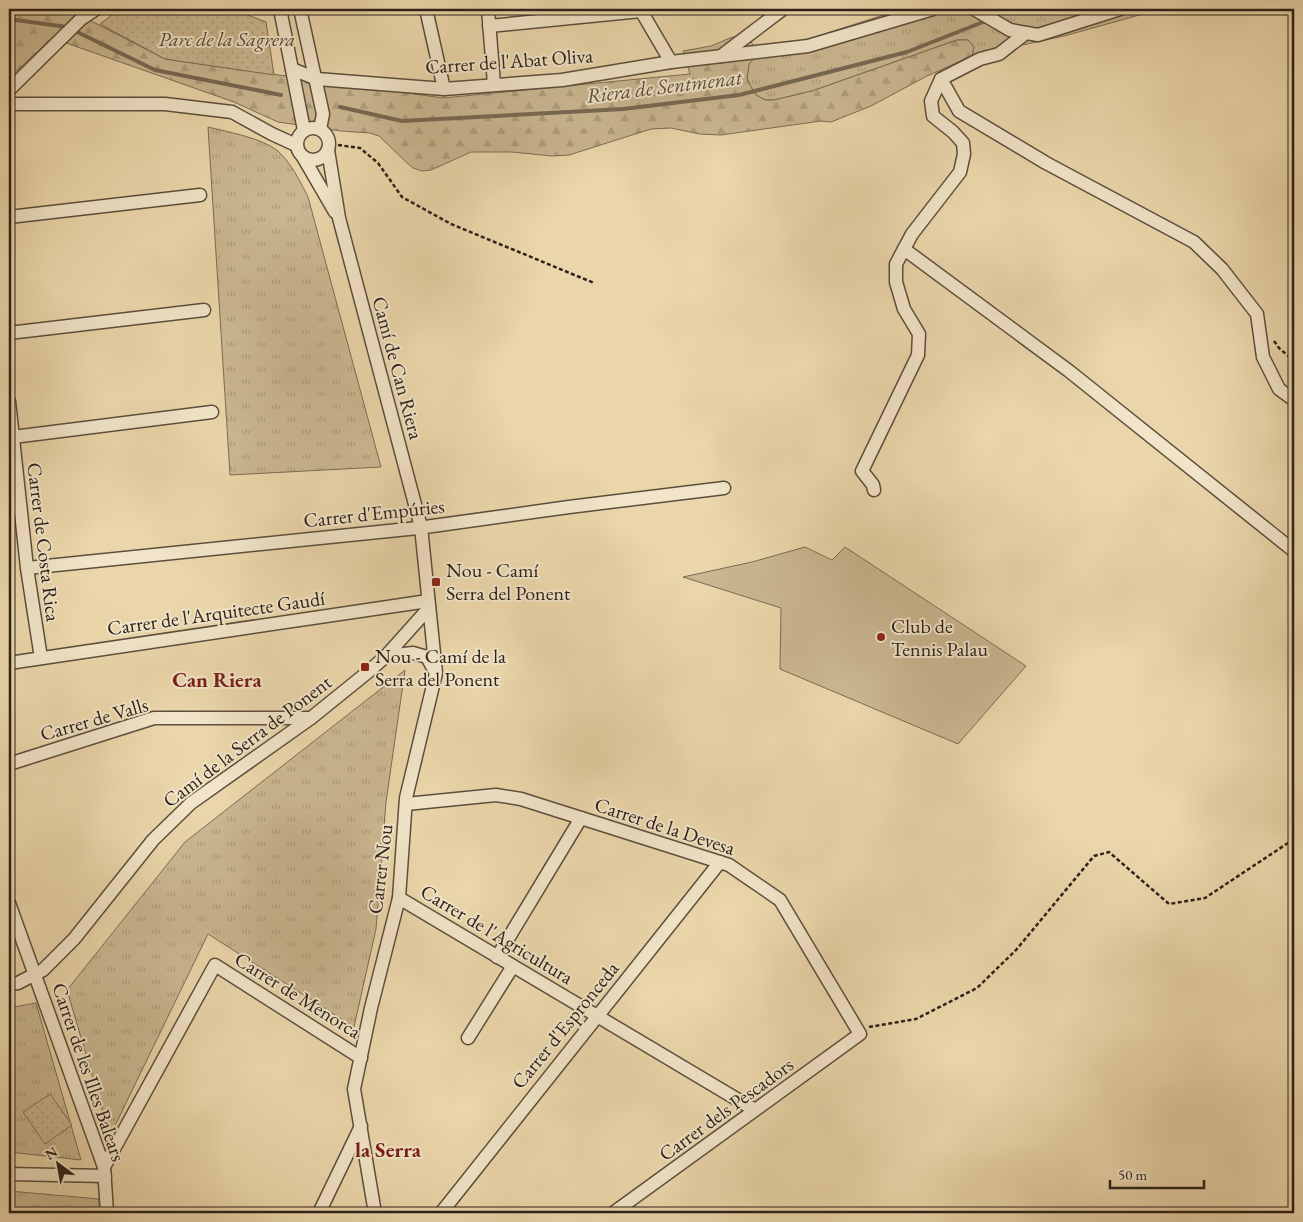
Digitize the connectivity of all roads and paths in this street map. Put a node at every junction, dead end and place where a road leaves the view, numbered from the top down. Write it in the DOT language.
graph roads {
  1 [pos="96,9"];
  2 [pos="280,9"];
  3 [pos="300,9"];
  4 [pos="426,9"];
  5 [pos="488,9"];
  6 [pos="783,9"];
  7 [pos="933,9"];
  8 [pos="974,9"];
  9 [pos="1120,9"];
  10 [pos="641,10"];
  11 [pos="489,26"];
  12 [pos="1026,33"];
  13 [pos="721,56"];
  14 [pos="671,62"];
  15 [pos="292,69"];
  16 [pos="316,79"];
  17 [pos="941,79"];
  18 [pos="494,84"];
  19 [pos="444,89"];
  20 [pos="9,90"];
  21 [pos="9,104"];
  22 [pos="320,129"];
  23 [pos="304,130"];
  24 [pos="296,145"];
  25 [pos="329,147"];
  26 [pos="303,157"];
  27 [pos="200,195"];
  28 [pos="9,217"];
  29 [pos="339,218"];
  30 [pos="904,249"];
  31 [pos="594,283"];
  32 [pos="204,310"];
  33 [pos="9,333"];
  34 [pos="9,400"];
  35 [pos="1294,400"];
  36 [pos="212,412"];
  37 [pos="13,436"];
  38 [pos="724,488"];
  39 [pos="874,490"];
  40 [pos="421,528"];
  41 [pos="1294,551"];
  42 [pos="27,568"];
  43 [pos="429,604"];
  44 [pos="386,656"];
  45 [pos="41,658"];
  46 [pos="9,663"];
  47 [pos="436,672"];
  48 [pos="311,718"];
  49 [pos="9,764"];
  50 [pos="406,804"];
  51 [pos="581,818"];
  52 [pos="1294,840"];
  53 [pos="720,862"];
  54 [pos="399,898"];
  55 [pos="9,903"];
  56 [pos="497,956"];
  57 [pos="513,966"];
  58 [pos="35,974"];
  59 [pos="9,984"];
  60 [pos="598,1016"];
  61 [pos="859,1032"];
  62 [pos="468,1038"];
  63 [pos="361,1058"];
  64 [pos="755,1110"];
  65 [pos="361,1126"];
  66 [pos="104,1171"];
  67 [pos="9,1174"];
  68 [pos="107,1213"];
  69 [pos="318,1213"];
  70 [pos="375,1213"];
  71 [pos="441,1213"];
  72 [pos="614,1213"];
  1 -- 20 [label="street"];
  2 -- 15 [label="street"];
  3 -- 16 [label="street"];
  4 -- 19 [label="street"];
  5 -- 11 [label="street"];
  6 -- 13 [label="street"];
  7 -- 13 [label="street, Carrer de l'Abat Oliva"];
  8 -- 12 [label="street"];
  9 -- 12 [label="street"];
  10 -- 11 [label="street"];
  10 -- 14 [label="street"];
  11 -- 18 [label="street"];
  12 -- 17 [label="street"];
  13 -- 14 [label="street, Carrer de l'Abat Oliva"];
  14 -- 18 [label="street, Carrer de l'Abat Oliva"];
  15 -- 16 [label="street, Carrer de l'Abat Oliva"];
  15 -- 23 [label="street"];
  16 -- 19 [label="street, Carrer de l'Abat Oliva"];
  16 -- 22 [label="street"];
  17 -- 30 [label="street"];
  17 -- 35 [label="street"];
  18 -- 19 [label="street, Carrer de l'Abat Oliva"];
  21 -- 24 [label="street"];
  22 -- 23 [label="street"];
  22 -- 25 [label="street"];
  23 -- 24 [label="street"];
  24 -- 26 [label="street"];
  25 -- 26 [label="street"];
  25 -- 29 [label="street, Camí de Can Riera"];
  25 -- 31 [label="path"];
  26 -- 29 [label="street, Camí de Can Riera"];
  27 -- 28 [label="street"];
  29 -- 40 [label="street, Camí de Can Riera"];
  30 -- 39 [label="street"];
  30 -- 41 [label="street"];
  32 -- 33 [label="street"];
  34 -- 37 [label="street, Carrer de Costa Rica"];
  36 -- 37 [label="street"];
  37 -- 42 [label="street, Carrer de Costa Rica"];
  38 -- 40 [label="street, Carrer d'Empúries"];
  40 -- 42 [label="street, Carrer d'Empúries"];
  40 -- 43 [label="street, Carrer Nou"];
  42 -- 45 [label="street, Carrer de Costa Rica"];
  43 -- 44 [label="street, Camí de la Serra de Ponent"];
  43 -- 45 [label="street, Carrer de l'Arquitecte Gaudí"];
  43 -- 47 [label="street, Carrer Nou"];
  44 -- 47 [label="street"];
  44 -- 48 [label="street, Camí de la Serra de Ponent"];
  45 -- 46 [label="street, Carrer de l'Arquitecte Gaudí"];
  47 -- 50 [label="street, Carrer Nou"];
  48 -- 49 [label="street, Carrer de Valls"];
  48 -- 58 [label="street, Camí de la Serra de Ponent"];
  50 -- 51 [label="street, Carrer de la Devesa"];
  50 -- 54 [label="street, Carrer Nou"];
  51 -- 53 [label="street, Carrer de la Devesa"];
  51 -- 56 [label="street"];
  52 -- 61 [label="path"];
  53 -- 60 [label="street, Carrer d'Espronceda"];
  53 -- 61 [label="street, Carrer de la Devesa"];
  54 -- 56 [label="street, Carrer de l'Agricultura"];
  54 -- 63 [label="street, Carrer Nou"];
  55 -- 58 [label="street, Carrer de les Illes Balears"];
  56 -- 57 [label="street, Carrer de l'Agricultura"];
  57 -- 60 [label="street, Carrer de l'Agricultura"];
  57 -- 62 [label="street"];
  58 -- 59 [label="street, Camí de la Serra de Ponent"];
  58 -- 66 [label="street, Carrer de les Illes Balears"];
  60 -- 64 [label="street, Carrer de l'Agricultura"];
  60 -- 71 [label="street, Carrer d'Espronceda"];
  61 -- 64 [label="street, Carrer dels Pescadors"];
  63 -- 65 [label="street, Carrer Nou"];
  63 -- 66 [label="street, Carrer de Menorca"];
  64 -- 72 [label="street, Carrer dels Pescadors"];
  65 -- 69 [label="street"];
  65 -- 70 [label="street, Carrer Nou"];
  66 -- 67 [label="street"];
  66 -- 68 [label="street, Carrer de les Illes Balears"];
}
